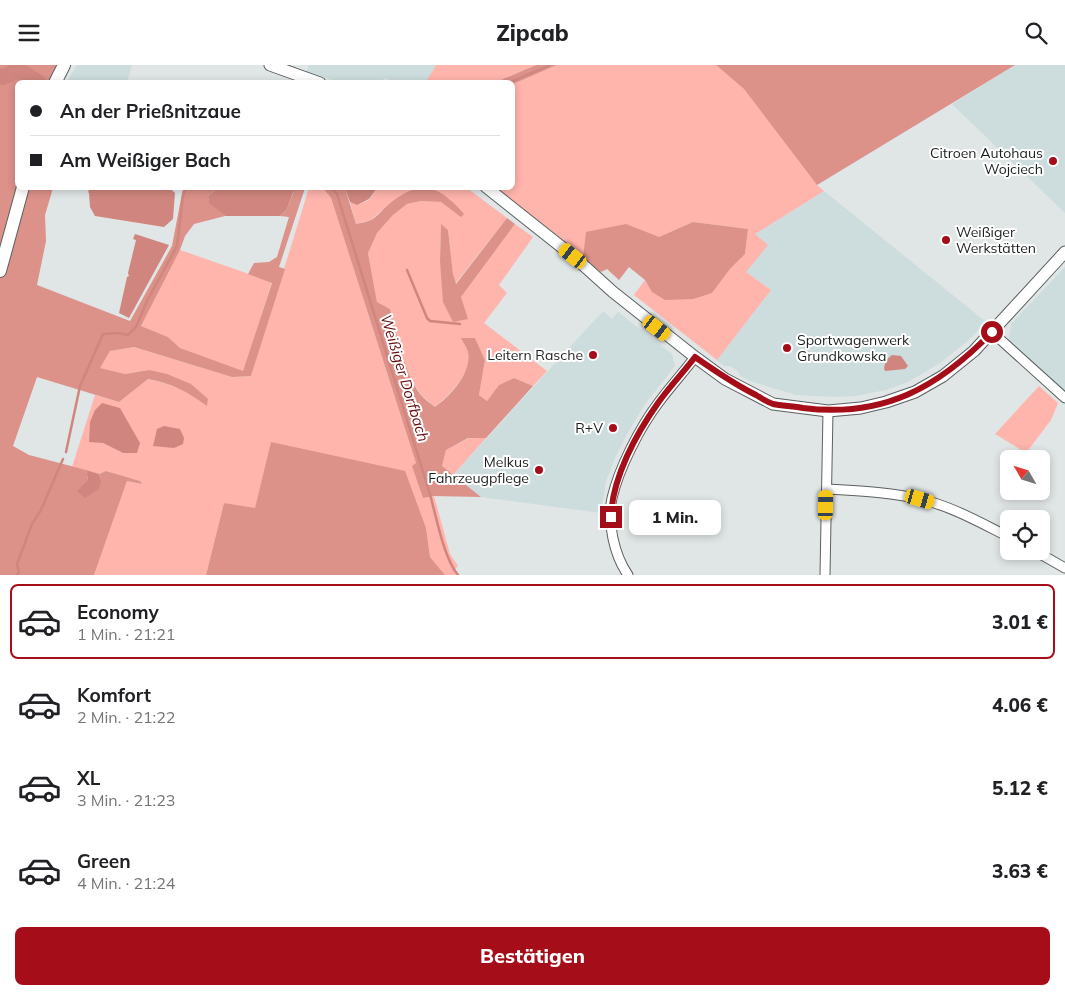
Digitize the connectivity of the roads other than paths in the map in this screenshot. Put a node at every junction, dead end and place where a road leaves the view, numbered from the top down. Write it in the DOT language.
graph roads {
  1 [pos="64,65"];
  2 [pos="270,65"];
  3 [pos="56,80"];
  4 [pos="312,80"];
  5 [pos="23,190"];
  6 [pos="490,190"];
  7 [pos="1065,252"];
  8 [pos="0,271"];
  9 [pos="992,332"];
  10 [pos="695,357"];
  11 [pos="1065,398"];
  12 [pos="828,411"];
  13 [pos="827,489"];
  14 [pos="1000,533"];
  15 [pos="1050,560"];
  16 [pos="1065,568"];
  17 [pos="628,575"];
  18 [pos="825,575"];
  1 -- 3 [label="main road"];
  2 -- 4 [label="street"];
  5 -- 8 [label="main road"];
  6 -- 10 [label="street"];
  7 -- 9 [label="street"];
  9 -- 11 [label="street"];
  9 -- 12 [label="street"];
  10 -- 12 [label="street"];
  10 -- 17 [label="street"];
  12 -- 13 [label="street"];
  13 -- 14 [label="street"];
  13 -- 18 [label="street"];
  15 -- 16 [label="street"];
}
